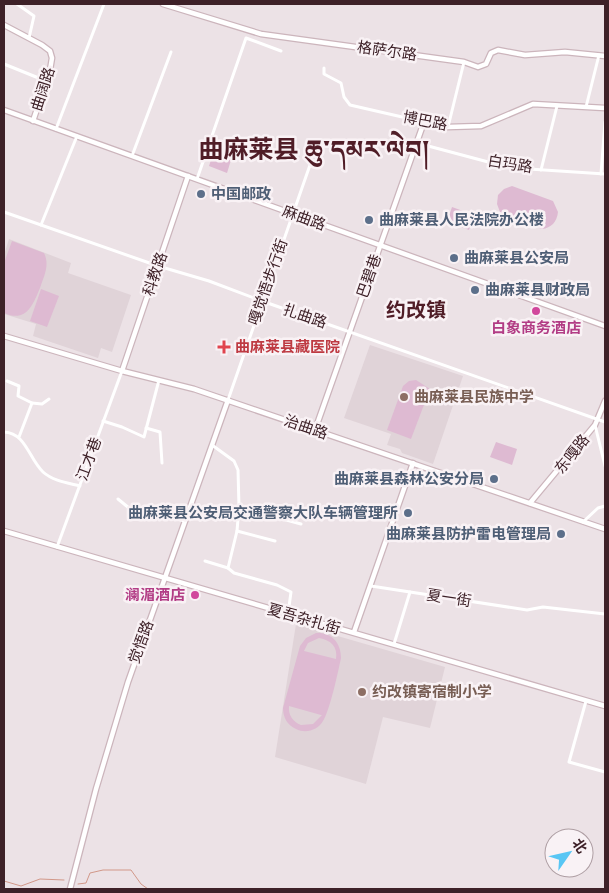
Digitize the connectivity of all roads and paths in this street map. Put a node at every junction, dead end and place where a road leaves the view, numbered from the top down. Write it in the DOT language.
graph roads {
  1 [pos="17,4"];
  2 [pos="104,4"];
  3 [pos="163,4"];
  4 [pos="4,25"];
  5 [pos="29,38"];
  6 [pos="171,52"];
  7 [pos="281,52"];
  8 [pos="599,56"];
  9 [pos="605,56"];
  10 [pos="464,62"];
  11 [pos="4,64"];
  12 [pos="324,68"];
  13 [pos="46,81"];
  14 [pos="557,106"];
  15 [pos="586,107"];
  16 [pos="605,108"];
  17 [pos="4,110"];
  18 [pos="33,121"];
  19 [pos="424,122"];
  20 [pos="605,122"];
  21 [pos="448,127"];
  22 [pos="56,129"];
  23 [pos="76,136"];
  24 [pos="416,143"];
  25 [pos="132,156"];
  26 [pos="310,165"];
  27 [pos="541,170"];
  28 [pos="603,174"];
  29 [pos="188,176"];
  30 [pos="196,179"];
  31 [pos="4,212"];
  32 [pos="292,214"];
  33 [pos="41,225"];
  34 [pos="380,246"];
  35 [pos="158,266"];
  36 [pos="262,301"];
  37 [pos="605,326"];
  38 [pos="350,332"];
  39 [pos="4,336"];
  40 [pos="122,371"];
  41 [pos="159,380"];
  42 [pos="7,381"];
  43 [pos="49,399"];
  44 [pos="228,400"];
  45 [pos="605,401"];
  46 [pos="32,404"];
  47 [pos="598,419"];
  48 [pos="103,421"];
  49 [pos="605,422"];
  50 [pos="596,425"];
  51 [pos="146,428"];
  52 [pos="315,430"];
  53 [pos="4,432"];
  54 [pos="19,437"];
  55 [pos="212,445"];
  56 [pos="162,463"];
  57 [pos="413,464"];
  58 [pos="605,466"];
  59 [pos="80,486"];
  60 [pos="118,499"];
  61 [pos="530,503"];
  62 [pos="605,506"];
  63 [pos="239,507"];
  64 [pos="185,520"];
  65 [pos="584,522"];
  66 [pos="301,524"];
  67 [pos="605,529"];
  68 [pos="4,531"];
  69 [pos="237,531"];
  70 [pos="275,541"];
  71 [pos="57,547"];
  72 [pos="205,561"];
  73 [pos="228,568"];
  74 [pos="164,578"];
  75 [pos="371,586"];
  76 [pos="410,592"];
  77 [pos="288,614"];
  78 [pos="605,614"];
  79 [pos="354,632"];
  80 [pos="394,644"];
  81 [pos="586,701"];
  82 [pos="605,706"];
  83 [pos="605,772"];
  84 [pos="70,889"];
  1 -- 5 [label="street"];
  2 -- 22 [label="street"];
  3 -- 10 [label="street, 格萨尔路"];
  4 -- 5 [label="street, 曲阔路"];
  5 -- 13 [label="street, 曲阔路"];
  6 -- 25 [label="street"];
  7 -- 30 [label="street"];
  8 -- 9 [label="street, 格萨尔路"];
  8 -- 10 [label="street, 格萨尔路"];
  8 -- 15 [label="street"];
  10 -- 21 [label="street"];
  11 -- 13 [label="street"];
  12 -- 19 [label="street, 博巴路"];
  13 -- 18 [label="street, 曲阔路"];
  14 -- 15 [label="street, 博巴路"];
  14 -- 21 [label="street, 博巴路"];
  14 -- 27 [label="street"];
  15 -- 16 [label="street, 博巴路"];
  17 -- 18 [label="street, 麻曲路"];
  18 -- 22 [label="street, 麻曲路"];
  19 -- 21 [label="street, 博巴路"];
  19 -- 24 [label="street, 巴碧巷"];
  20 -- 28 [label="street"];
  22 -- 23 [label="street, 麻曲路"];
  23 -- 25 [label="street, 麻曲路"];
  23 -- 33 [label="street"];
  24 -- 27 [label="street, 白玛路"];
  24 -- 34 [label="street, 巴碧巷"];
  25 -- 29 [label="street, 麻曲路"];
  26 -- 32 [label="street, 嘎觉悟步行街"];
  27 -- 28 [label="street, 白玛路"];
  29 -- 30 [label="street, 麻曲路"];
  29 -- 35 [label="street, 科教路"];
  30 -- 32 [label="street, 麻曲路"];
  31 -- 33 [label="street, 扎曲路"];
  32 -- 34 [label="street, 麻曲路"];
  32 -- 36 [label="street, 嘎觉悟步行街"];
  33 -- 35 [label="street, 扎曲路"];
  34 -- 37 [label="street, 麻曲路"];
  34 -- 38 [label="street, 巴碧巷"];
  35 -- 36 [label="street, 扎曲路"];
  35 -- 40 [label="street, 科教路"];
  36 -- 38 [label="street, 扎曲路"];
  36 -- 44 [label="street, 嘎觉悟步行街"];
  38 -- 47 [label="street, 扎曲路"];
  38 -- 52 [label="street, 巴碧巷"];
  39 -- 40 [label="street, 治曲路"];
  40 -- 41 [label="street, 治曲路"];
  40 -- 48 [label="street, 江才巷"];
  41 -- 44 [label="street, 治曲路"];
  41 -- 51 [label="street"];
  42 -- 46 [label="street"];
  43 -- 46 [label="street"];
  44 -- 52 [label="street, 治曲路"];
  44 -- 55 [label="street, 觉悟路"];
  45 -- 47 [label="street, 东嘎路"];
  46 -- 54 [label="street"];
  47 -- 49 [label="street, 扎曲路"];
  47 -- 50 [label="street, 东嘎路"];
  48 -- 51 [label="street"];
  48 -- 59 [label="street, 江才巷"];
  50 -- 58 [label="street"];
  50 -- 61 [label="street, 东嘎路"];
  51 -- 56 [label="street"];
  52 -- 57 [label="street, 治曲路"];
  53 -- 54 [label="street"];
  54 -- 59 [label="street"];
  55 -- 63 [label="street"];
  55 -- 64 [label="street, 觉悟路"];
  57 -- 61 [label="street, 治曲路"];
  57 -- 75 [label="street"];
  59 -- 71 [label="street, 江才巷"];
  60 -- 64 [label="street"];
  61 -- 65 [label="street, 治曲路"];
  62 -- 65 [label="street"];
  63 -- 66 [label="street"];
  63 -- 69 [label="street"];
  64 -- 74 [label="street, 觉悟路"];
  65 -- 67 [label="street, 治曲路"];
  68 -- 71 [label="street, 夏吾杂扎街"];
  69 -- 70 [label="street"];
  69 -- 73 [label="street"];
  71 -- 74 [label="street, 夏吾杂扎街"];
  72 -- 73 [label="street"];
  73 -- 77 [label="street"];
  74 -- 77 [label="street, 夏吾杂扎街"];
  74 -- 84 [label="street, 觉悟路"];
  75 -- 76 [label="street, 夏一街"];
  75 -- 79 [label="street"];
  76 -- 78 [label="street, 夏一街"];
  76 -- 80 [label="street"];
  77 -- 79 [label="street, 夏吾杂扎街"];
  79 -- 80 [label="street, 夏吾杂扎街"];
  80 -- 81 [label="street, 夏吾杂扎街"];
  81 -- 82 [label="street, 夏吾杂扎街"];
  81 -- 83 [label="street"];
}
